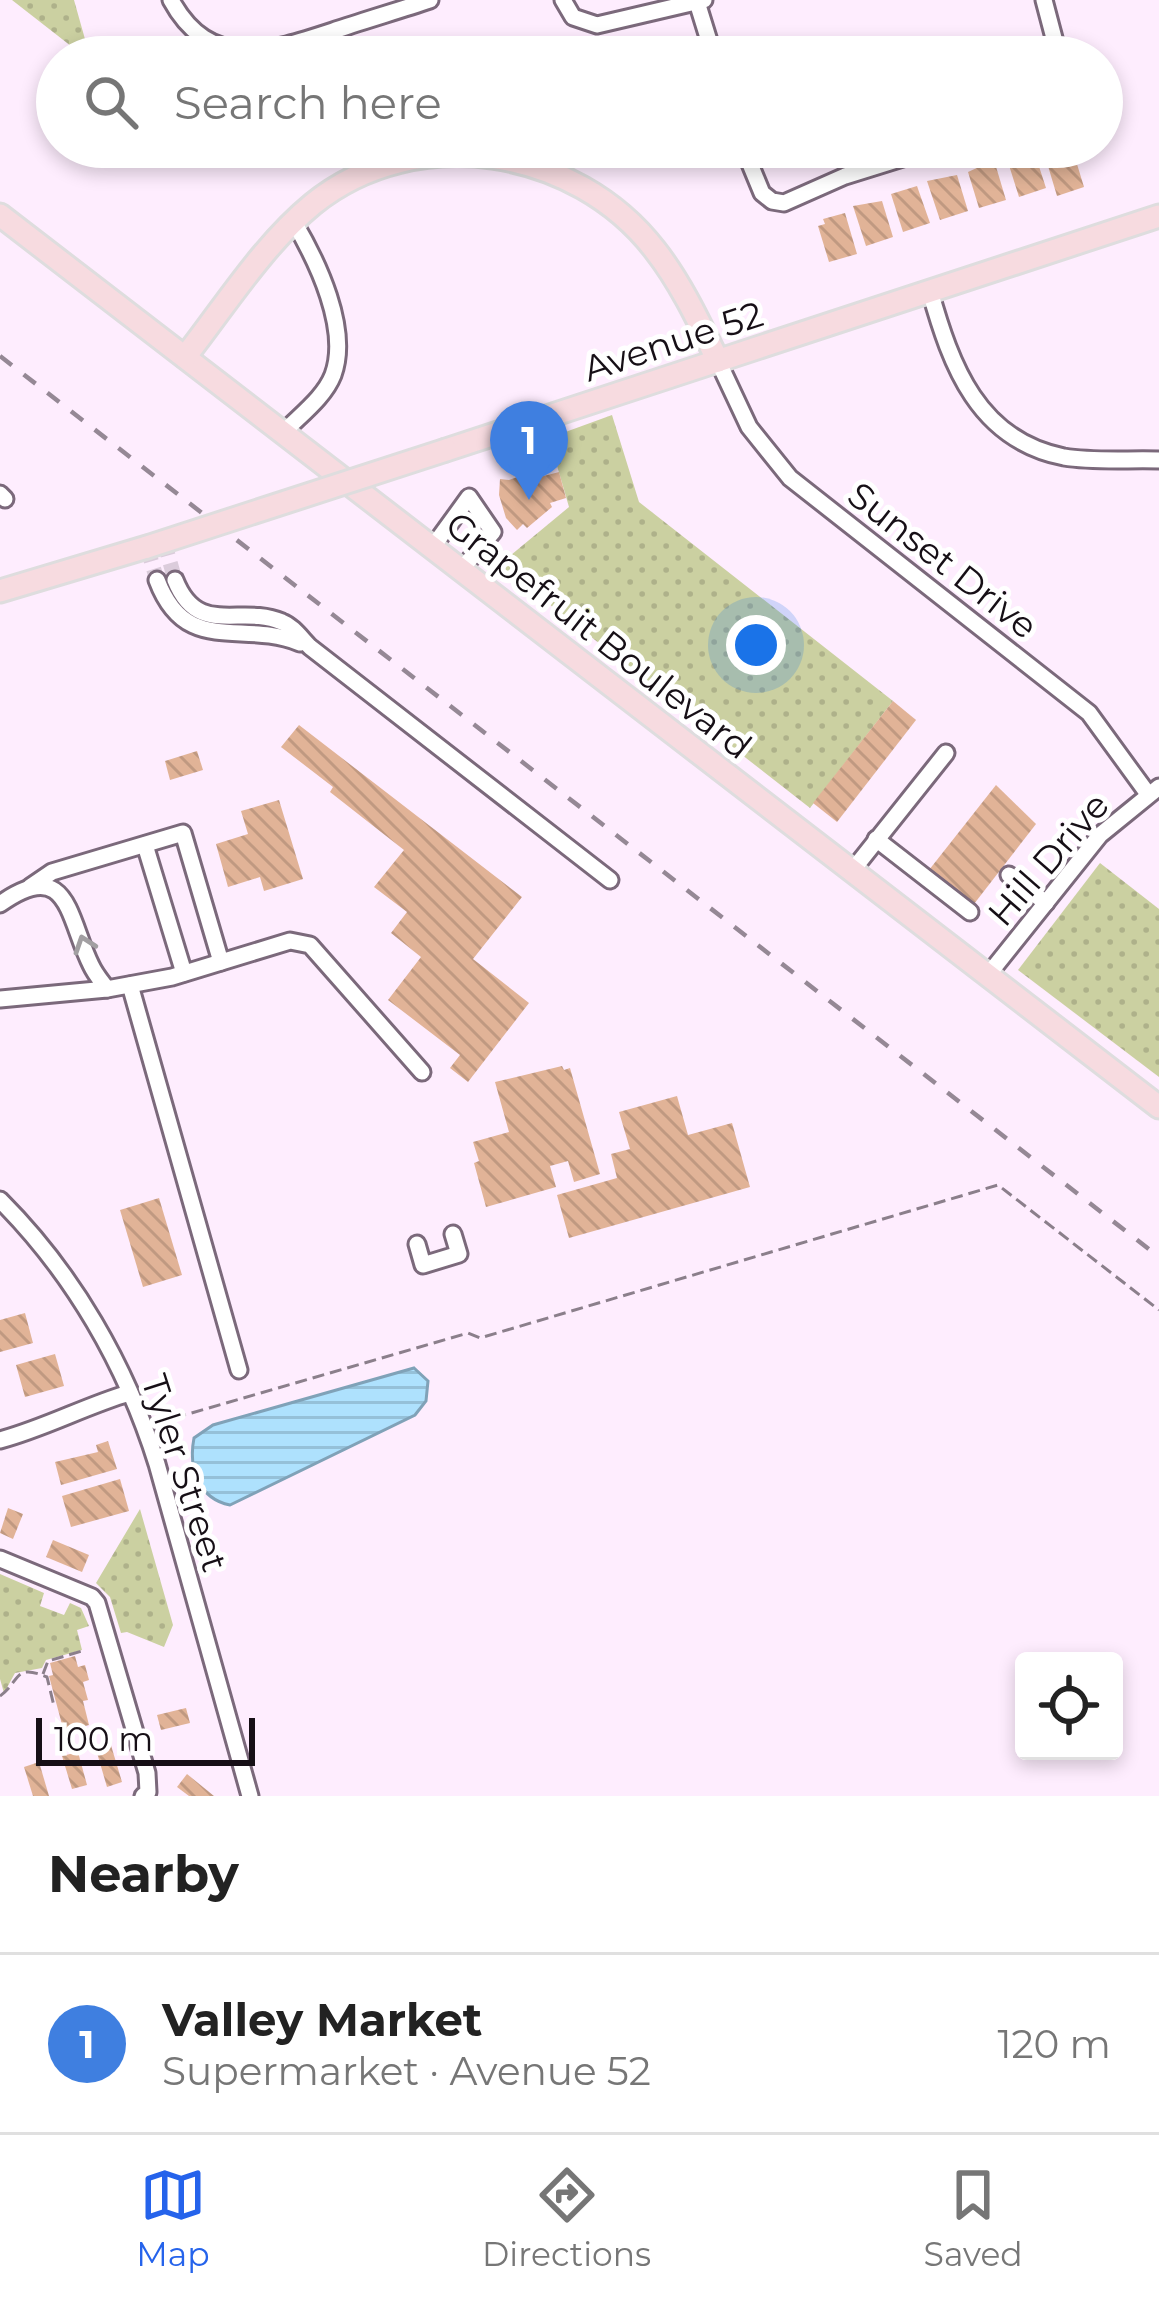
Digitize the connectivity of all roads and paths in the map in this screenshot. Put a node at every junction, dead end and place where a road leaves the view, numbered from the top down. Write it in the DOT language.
graph roads {
  1 [pos="171,0"];
  2 [pos="430,0"];
  3 [pos="563,0"];
  4 [pos="1044,0"];
  5 [pos="700,1"];
  6 [pos="203,36"];
  7 [pos="312,36"];
  8 [pos="709,36"];
  9 [pos="1053,36"];
  10 [pos="378,168"];
  11 [pos="537,168"];
  12 [pos="750,168"];
  13 [pos="871,168"];
  14 [pos="0,215"];
  15 [pos="1159,216"];
  16 [pos="294,222"];
  17 [pos="930,291"];
  18 [pos="184,357"];
  19 [pos="718,361"];
  20 [pos="283,433"];
  21 [pos="1159,460"];
  22 [pos="432,548"];
  23 [pos="461,570"];
  24 [pos="157,580"];
  25 [pos="175,580"];
  26 [pos="0,591"];
  27 [pos="220,626"];
  28 [pos="946,753"];
  29 [pos="1153,791"];
  30 [pos="877,839"];
  31 [pos="145,845"];
  32 [pos="852,871"];
  33 [pos="1009,874"];
  34 [pos="610,880"];
  35 [pos="30,886"];
  36 [pos="1046,902"];
  37 [pos="0,904"];
  38 [pos="970,912"];
  39 [pos="220,962"];
  40 [pos="184,973"];
  41 [pos="988,976"];
  42 [pos="130,985"];
  43 [pos="107,989"];
  44 [pos="0,999"];
  45 [pos="422,1072"];
  46 [pos="1156,1102"];
  47 [pos="0,1200"];
  48 [pos="453,1234"];
  49 [pos="417,1244"];
  50 [pos="1159,1310"];
  51 [pos="239,1370"];
  52 [pos="129,1394"];
  53 [pos="144,1426"];
  54 [pos="0,1440"];
  55 [pos="0,1559"];
  56 [pos="82,1651"];
  57 [pos="42,1675"];
  58 [pos="0,1696"];
  59 [pos="55,1706"];
  60 [pos="143,1796"];
  61 [pos="250,1796"];
  1 -- 6 [label="street"];
  2 -- 7 [label="street"];
  3 -- 5 [label="street"];
  4 -- 9 [label="street"];
  5 -- 8 [label="street"];
  10 -- 16 [label="main road"];
  11 -- 19 [label="main road"];
  12 -- 13 [label="street"];
  14 -- 18 [label="main road, Grapefruit Boulevard"];
  15 -- 17 [label="main road, Avenue 52"];
  16 -- 18 [label="main road"];
  16 -- 20 [label="street"];
  17 -- 19 [label="main road, Avenue 52"];
  17 -- 21 [label="street"];
  18 -- 20 [label="main road, Grapefruit Boulevard"];
  19 -- 26 [label="main road, Avenue 52, bridge"];
  19 -- 29 [label="street, Sunset Drive"];
  20 -- 22 [label="main road, Grapefruit Boulevard"];
  22 -- 23 [label="main road, Grapefruit Boulevard"];
  22 -- 23 [label="street"];
  23 -- 32 [label="main road, Grapefruit Boulevard"];
  24 -- 27 [label="street"];
  25 -- 27 [label="street"];
  27 -- 34 [label="street"];
  28 -- 30 [label="street"];
  29 -- 36 [label="street, Hill Drive"];
  30 -- 32 [label="street"];
  30 -- 38 [label="street"];
  31 -- 35 [label="street"];
  31 -- 39 [label="street"];
  31 -- 40 [label="street"];
  32 -- 41 [label="main road, Grapefruit Boulevard"];
  33 -- 36 [label="street"];
  35 -- 37 [label="street"];
  43 -- 35 [label="street, one-way"];
  36 -- 41 [label="street, Hill Drive"];
  39 -- 40 [label="street"];
  39 -- 45 [label="street"];
  40 -- 42 [label="street"];
  41 -- 46 [label="main road, Grapefruit Boulevard"];
  42 -- 43 [label="street"];
  42 -- 51 [label="street"];
  43 -- 44 [label="street"];
  47 -- 52 [label="street, Tyler Street"];
  48 -- 49 [label="street"];
  50 -- 53 [label="path"];
  52 -- 53 [label="street, Tyler Street"];
  52 -- 54 [label="street"];
  53 -- 61 [label="street, Tyler Street"];
  55 -- 60 [label="street"];
  56 -- 57 [label="path"];
  57 -- 58 [label="path"];
  57 -- 59 [label="path"];
}
